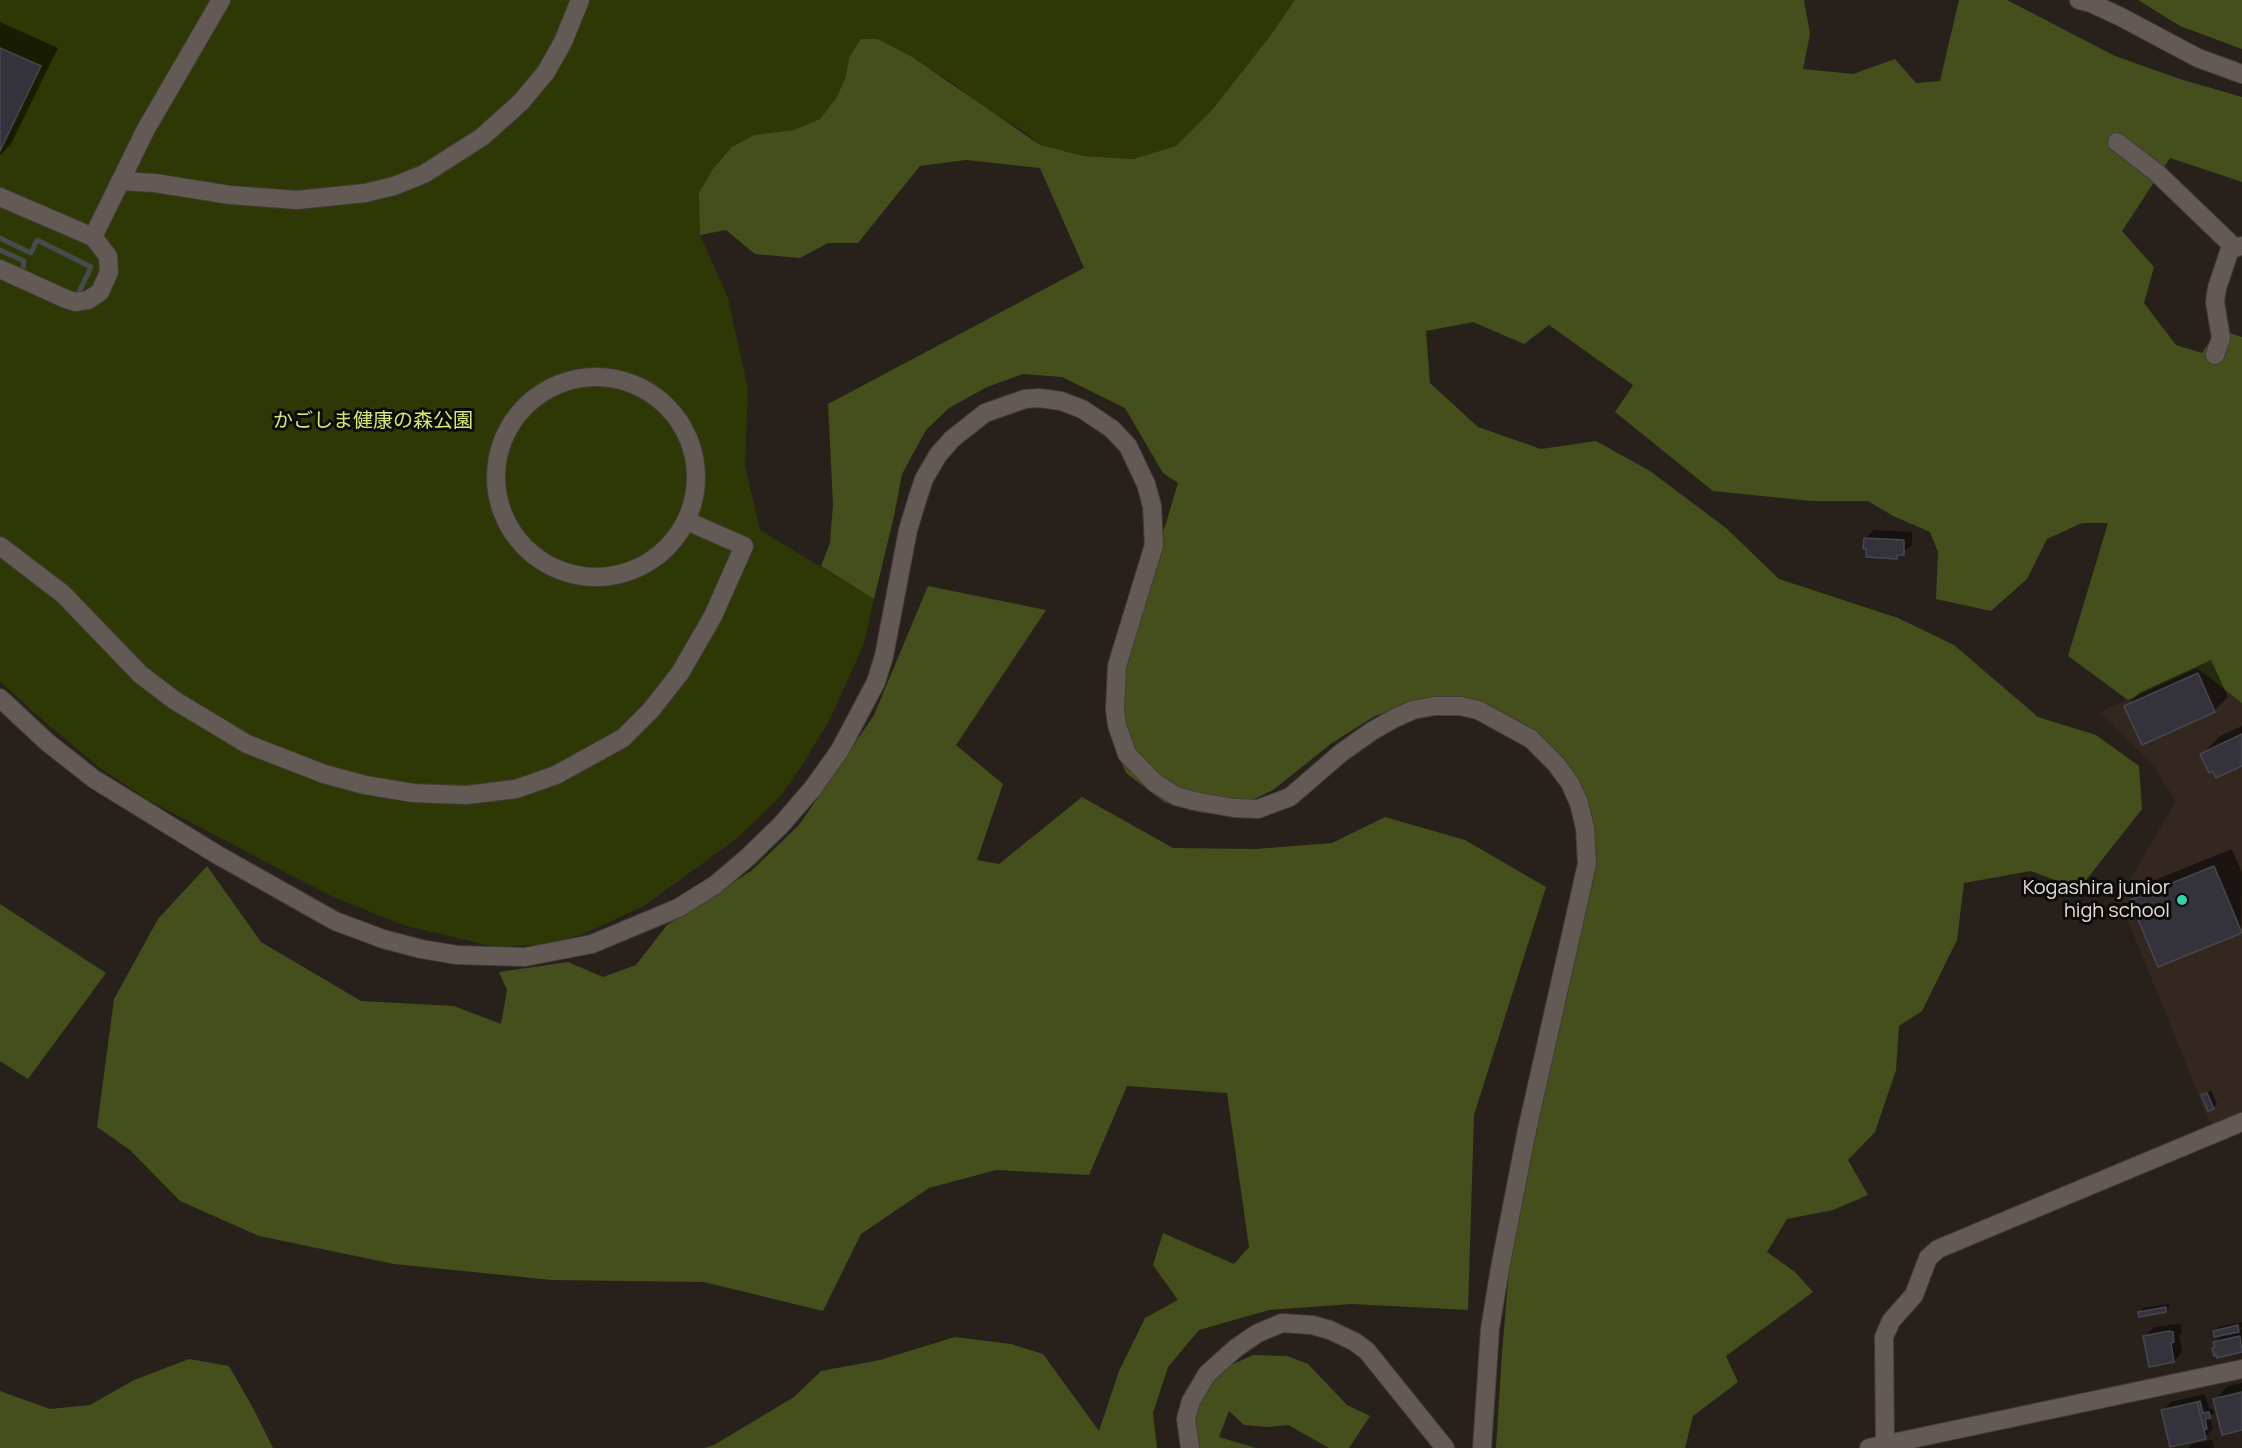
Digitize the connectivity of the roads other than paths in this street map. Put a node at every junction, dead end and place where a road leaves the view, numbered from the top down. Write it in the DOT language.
graph roads {
  1 [pos="221,0"];
  2 [pos="580,0"];
  3 [pos="2079,0"];
  4 [pos="2242,74"];
  5 [pos="2117,142"];
  6 [pos="120,181"];
  7 [pos="0,197"];
  8 [pos="93,237"];
  9 [pos="2238,247"];
  10 [pos="0,269"];
  11 [pos="2215,355"];
  12 [pos="689,522"];
  13 [pos="0,546"];
  14 [pos="0,698"];
  15 [pos="2242,1122"];
  16 [pos="2242,1369"];
  17 [pos="1877,1446"];
  18 [pos="1190,1448"];
  19 [pos="1445,1448"];
  20 [pos="1482,1448"];
  1 -- 6 [label="street"];
  2 -- 6 [label="street"];
  3 -- 4 [label="street"];
  5 -- 9 [label="street"];
  6 -- 8 [label="street"];
  7 -- 8 [label="street"];
  8 -- 10 [label="street"];
  9 -- 11 [label="street"];
  12 -- 12 [label="street"];
  12 -- 13 [label="street"];
  14 -- 20 [label="street"];
  15 -- 17 [label="street"];
  16 -- 17 [label="street"];
  18 -- 19 [label="street"];
}
